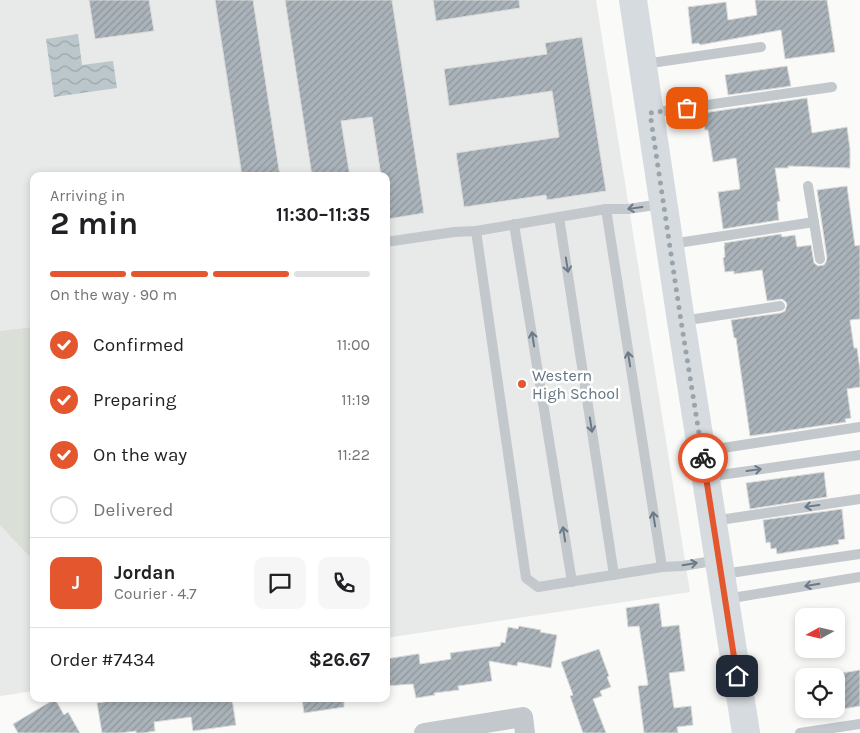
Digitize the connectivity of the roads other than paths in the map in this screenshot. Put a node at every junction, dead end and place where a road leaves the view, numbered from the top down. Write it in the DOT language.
graph roads {
  1 [pos="633,0"];
  2 [pos="761,47"];
  3 [pos="643,64"];
  4 [pos="832,87"];
  5 [pos="650,113"];
  6 [pos="808,186"];
  7 [pos="663,204"];
  8 [pos="606,209"];
  9 [pos="560,216"];
  10 [pos="814,222"];
  11 [pos="514,224"];
  12 [pos="476,231"];
  13 [pos="390,241"];
  14 [pos="670,244"];
  15 [pos="820,259"];
  16 [pos="780,306"];
  17 [pos="681,321"];
  18 [pos="860,427"];
  19 [pos="860,455"];
  20 [pos="704,464"];
  21 [pos="860,499"];
  22 [pos="712,521"];
  23 [pos="860,554"];
  24 [pos="662,567"];
  25 [pos="614,575"];
  26 [pos="860,577"];
  27 [pos="722,578"];
  28 [pos="572,582"];
  29 [pos="860,724"];
  30 [pos="524,725"];
  31 [pos="424,733"];
  32 [pos="746,733"];
  33 [pos="800,733"];
  1 -- 3 [label="main road"];
  2 -- 3 [label="lane"];
  3 -- 5 [label="main road"];
  4 -- 5 [label="lane"];
  5 -- 7 [label="main road"];
  6 -- 10 [label="lane"];
  7 -- 8 [label="lane, one-way"];
  7 -- 14 [label="main road"];
  8 -- 9 [label="lane"];
  24 -- 8 [label="lane, one-way"];
  9 -- 11 [label="lane"];
  9 -- 25 [label="lane, one-way"];
  10 -- 14 [label="lane"];
  10 -- 15 [label="lane"];
  11 -- 12 [label="lane"];
  28 -- 11 [label="lane, one-way"];
  12 -- 13 [label="lane"];
  12 -- 28 [label="lane"];
  14 -- 17 [label="main road"];
  16 -- 17 [label="lane"];
  17 -- 20 [label="main road"];
  18 -- 20 [label="lane"];
  20 -- 19 [label="lane, one-way"];
  20 -- 22 [label="main road"];
  21 -- 22 [label="lane, one-way"];
  22 -- 27 [label="main road"];
  23 -- 27 [label="lane"];
  24 -- 25 [label="lane"];
  24 -- 27 [label="lane, one-way"];
  25 -- 28 [label="lane"];
  26 -- 27 [label="lane, one-way"];
  27 -- 32 [label="main road"];
  29 -- 33 [label="lane"];
  30 -- 31 [label="street"];
}
